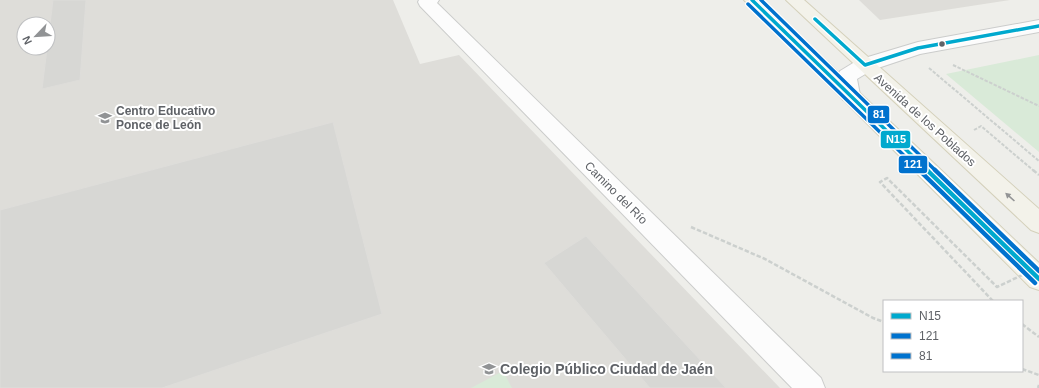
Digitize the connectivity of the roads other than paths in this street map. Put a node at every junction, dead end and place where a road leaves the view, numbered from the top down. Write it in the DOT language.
graph roads {
  1 [pos="431,0"];
  2 [pos="752,0"];
  3 [pos="794,0"];
  4 [pos="1039,26"];
  5 [pos="865,65"];
  6 [pos="850,95"];
  7 [pos="1039,223"];
  8 [pos="1039,279"];
  9 [pos="811,388"];
  1 -- 9 [label="street, Camino del Río"];
  2 -- 6 [label="main road"];
  3 -- 5 [label="main road, Avenida de los Poblados"];
  4 -- 5 [label="street"];
  5 -- 6 [label="street"];
  7 -- 5 [label="main road, Avenida de los Poblados, one-way"];
  6 -- 8 [label="main road"];
}
